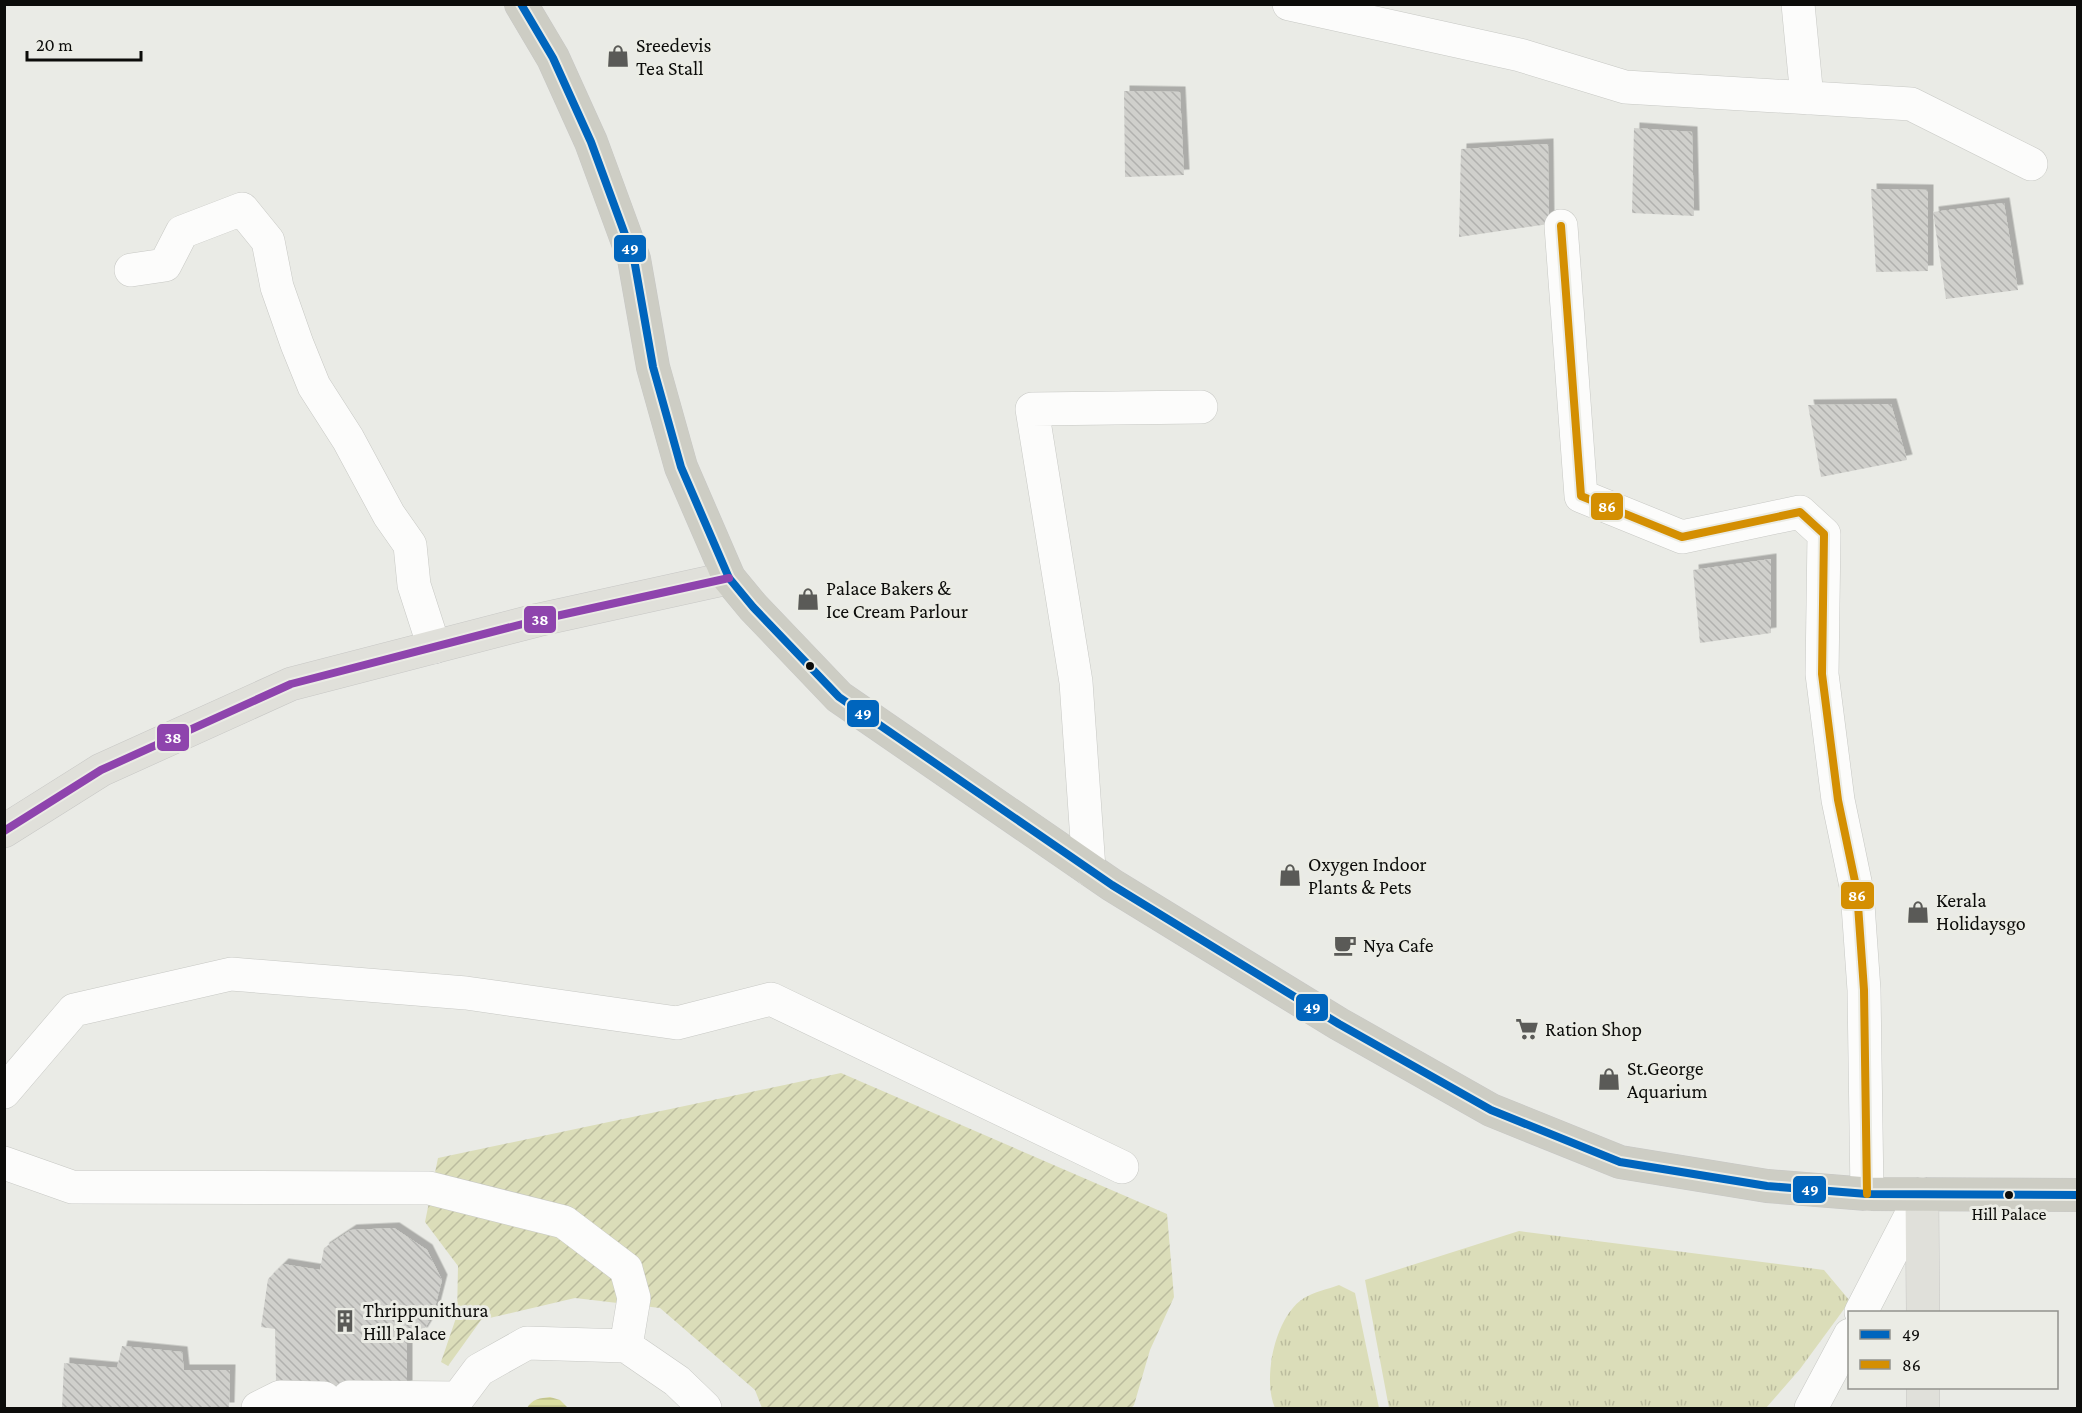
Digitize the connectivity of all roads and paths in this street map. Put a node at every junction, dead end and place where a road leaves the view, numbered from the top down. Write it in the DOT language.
graph roads {
  1 [pos="521,4"];
  2 [pos="1289,4"];
  3 [pos="1798,4"];
  4 [pos="1808,98"];
  5 [pos="2031,164"];
  6 [pos="1561,226"];
  7 [pos="131,270"];
  8 [pos="1202,407"];
  9 [pos="729,578"];
  10 [pos="434,647"];
  11 [pos="4,831"];
  12 [pos="1089,869"];
  13 [pos="4,1092"];
  14 [pos="4,1163"];
  15 [pos="1122,1167"];
  16 [pos="1867,1194"];
  17 [pos="1922,1194"];
  18 [pos="2078,1195"];
  19 [pos="1862,1311"];
  20 [pos="1923,1311"];
  21 [pos="1848,1339"];
  22 [pos="626,1346"];
  23 [pos="1923,1389"];
  24 [pos="458,1403"];
  25 [pos="258,1408"];
  26 [pos="705,1408"];
  27 [pos="1812,1408"];
  28 [pos="1923,1408"];
  1 -- 9 [label="highway"];
  2 -- 4 [label="street"];
  3 -- 4 [label="street"];
  4 -- 5 [label="street"];
  6 -- 16 [label="street"];
  7 -- 10 [label="street"];
  8 -- 12 [label="street"];
  9 -- 10 [label="main road"];
  9 -- 12 [label="highway"];
  10 -- 11 [label="main road"];
  12 -- 16 [label="highway"];
  13 -- 15 [label="street"];
  14 -- 22 [label="street"];
  16 -- 17 [label="highway"];
  17 -- 18 [label="highway"];
  17 -- 19 [label="street"];
  17 -- 20 [label="main road"];
  21 -- 27 [label="street"];
  22 -- 24 [label="street"];
  22 -- 26 [label="street"];
  23 -- 28 [label="main road"];
  24 -- 25 [label="street"];
}
